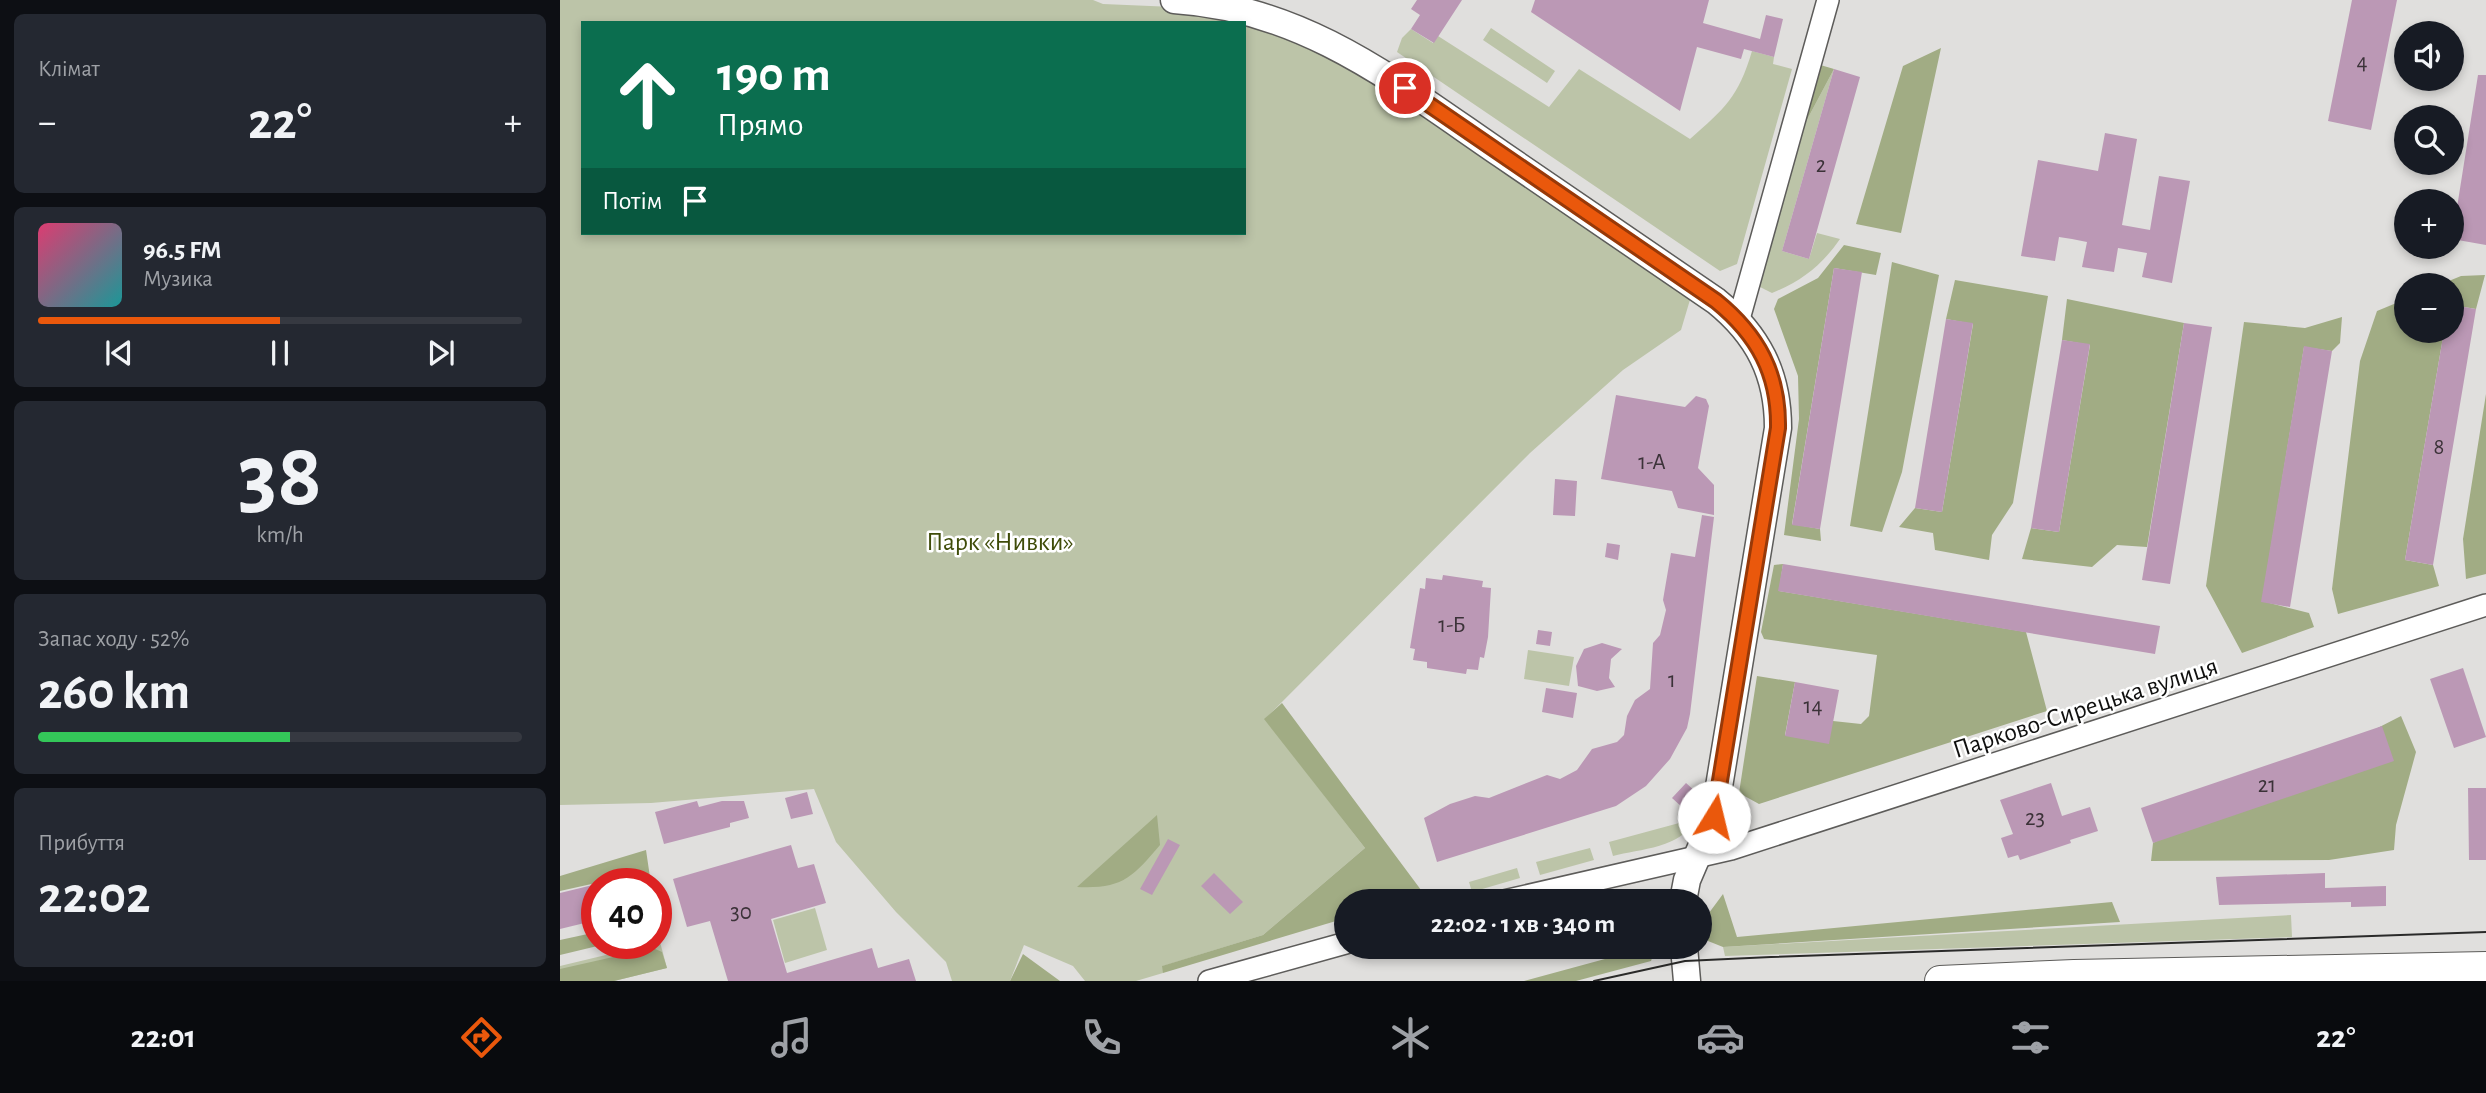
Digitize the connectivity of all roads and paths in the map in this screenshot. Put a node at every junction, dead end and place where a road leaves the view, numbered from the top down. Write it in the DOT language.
graph roads {
  1 [pos="1174,0"];
  2 [pos="1828,0"];
  3 [pos="1739,319"];
  4 [pos="2486,605"];
  5 [pos="1700,856"];
  6 [pos="1556,889"];
  7 [pos="1686,889"];
  8 [pos="1334,946"];
  9 [pos="1685,959"];
  10 [pos="2486,967"];
  11 [pos="2393,975"];
  12 [pos="2074,978"];
  13 [pos="1209,981"];
  14 [pos="1687,981"];
  15 [pos="1940,981"];
  1 -- 3 [label="street"];
  2 -- 3 [label="street"];
  3 -- 5 [label="street"];
  4 -- 5 [label="street, Парково-Сирецька вулиця"];
  5 -- 6 [label="street, Парково-Сирецька вулиця"];
  5 -- 7 [label="street"];
  8 -- 13 [label="street"];
  9 -- 14 [label="street"];
  10 -- 11 [label="main road"];
  11 -- 12 [label="main road"];
  12 -- 15 [label="main road"];
}
